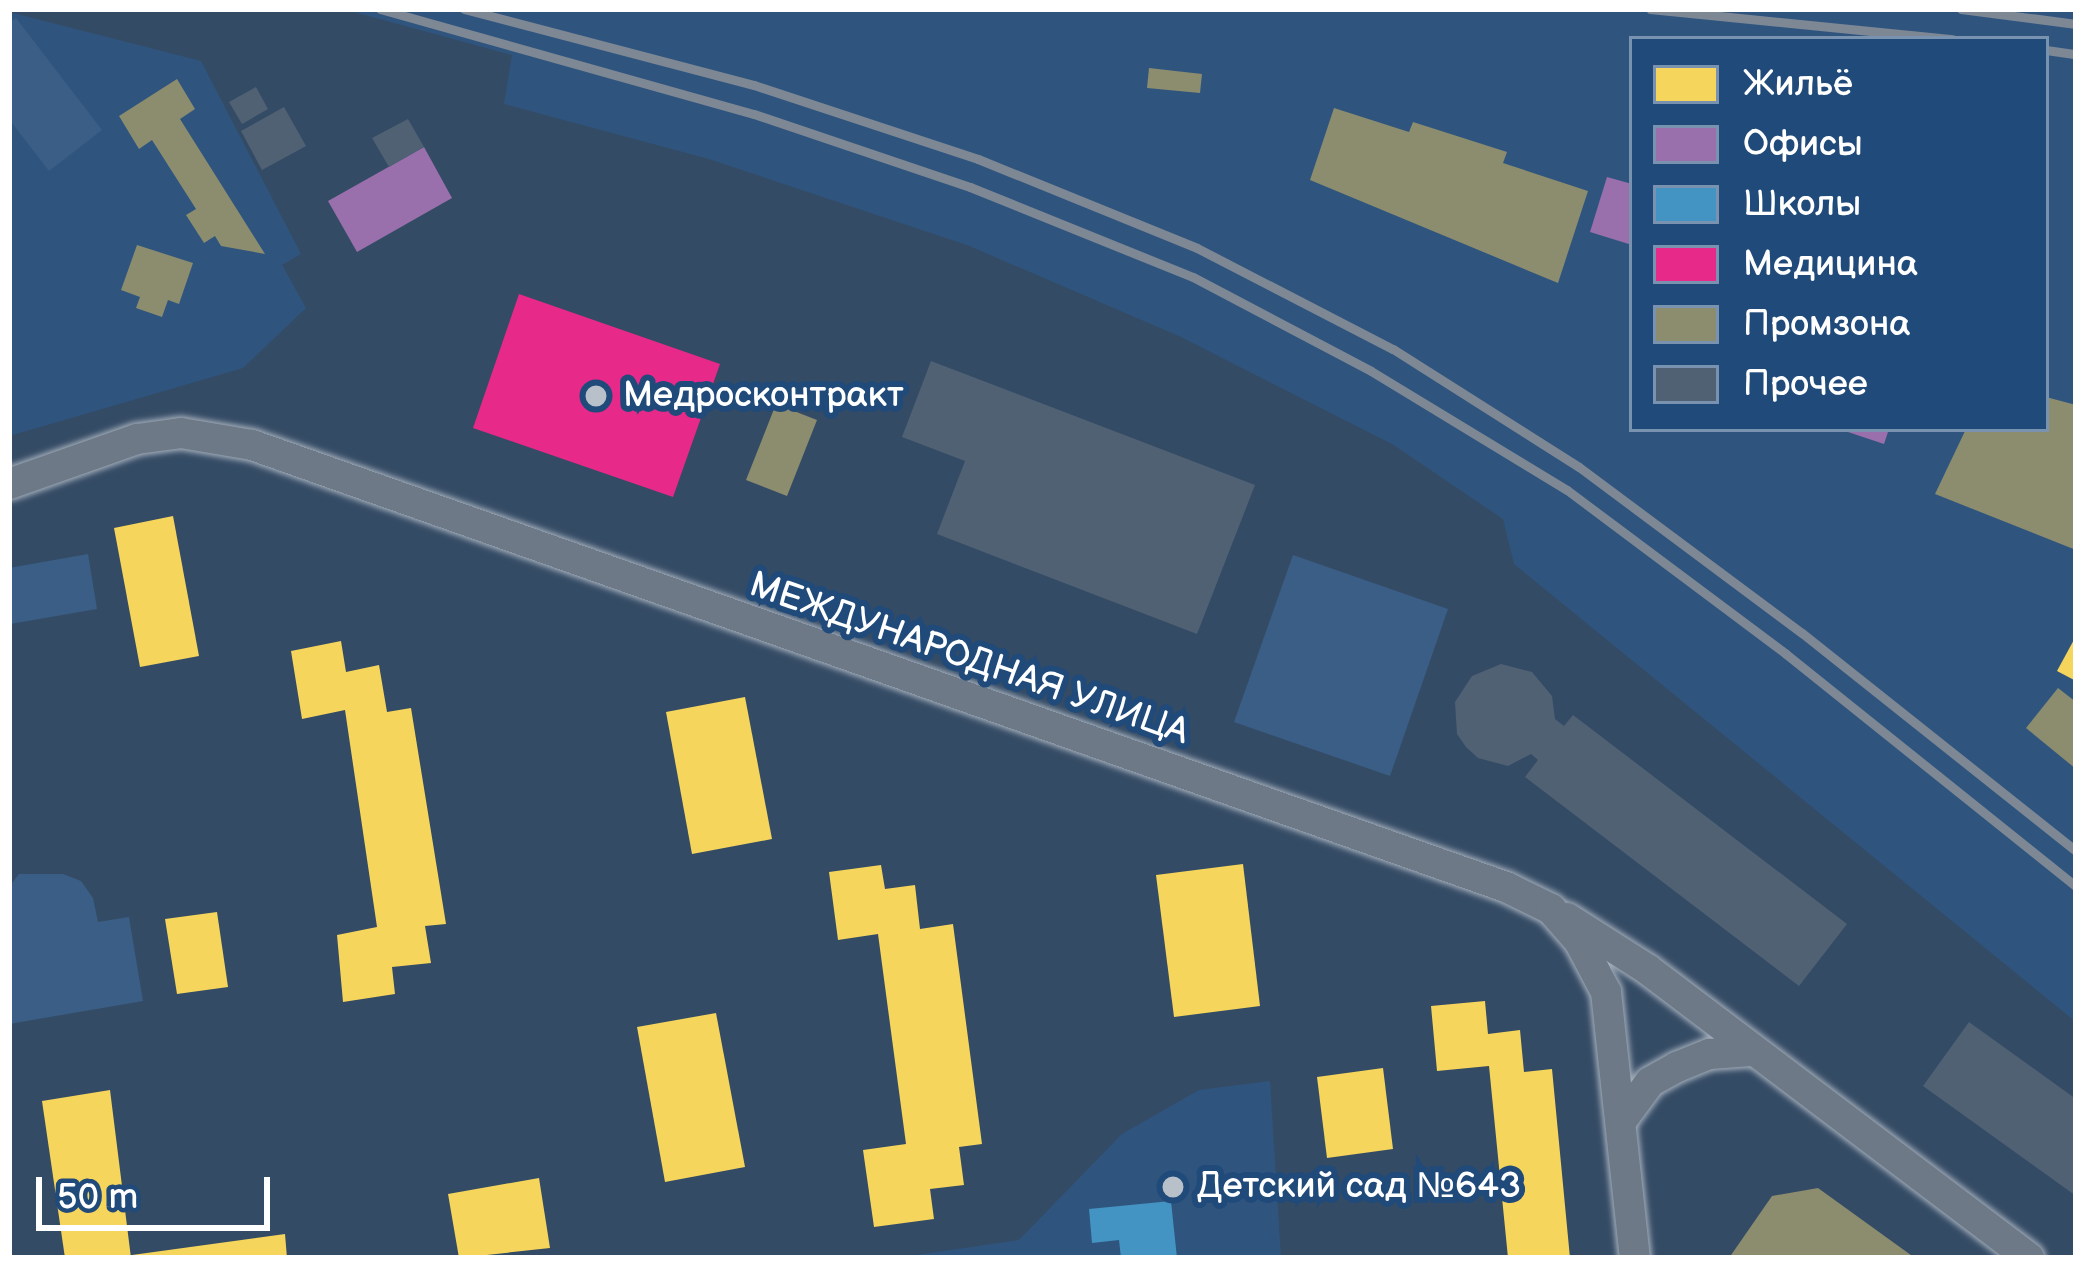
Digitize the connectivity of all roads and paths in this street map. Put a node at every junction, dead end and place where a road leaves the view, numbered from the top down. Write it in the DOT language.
graph roads {
  1 [pos="9,484"];
  2 [pos="1552,909"];
  3 [pos="1751,1051"];
  4 [pos="1622,1120"];
  5 [pos="1635,1258"];
  6 [pos="2029,1258"];
  1 -- 2 [label="street, МЕЖДУНАРОДНАЯ УЛИЦА"];
  2 -- 3 [label="street"];
  2 -- 4 [label="street, МЕЖДУНАРОДНАЯ УЛИЦА"];
  3 -- 4 [label="street"];
  3 -- 6 [label="street"];
  4 -- 5 [label="street, МЕЖДУНАРОДНАЯ УЛИЦА"];
}
